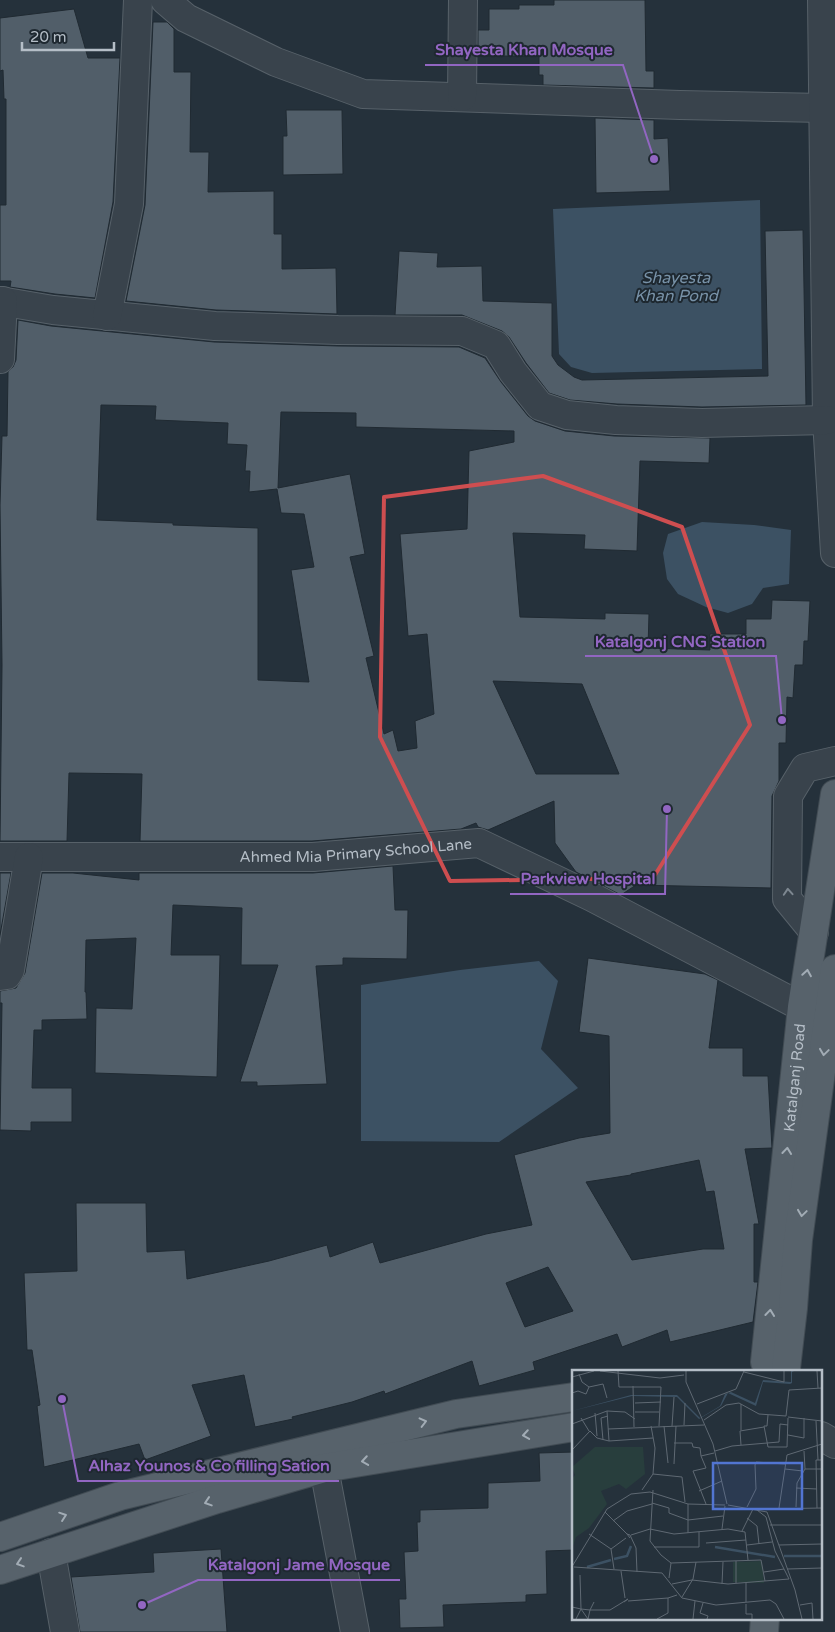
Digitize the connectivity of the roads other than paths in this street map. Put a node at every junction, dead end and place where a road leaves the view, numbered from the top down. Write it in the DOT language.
graph roads {
  1 [pos="138,0"];
  2 [pos="165,0"];
  3 [pos="463,0"];
  4 [pos="822,0"];
  5 [pos="462,97"];
  6 [pos="823,108"];
  7 [pos="1,301"];
  8 [pos="107,316"];
  9 [pos="0,360"];
  10 [pos="826,420"];
  11 [pos="835,553"];
  12 [pos="835,761"];
  13 [pos="835,794"];
  14 [pos="0,857"];
  15 [pos="29,857"];
  16 [pos="814,932"];
  17 [pos="835,969"];
  18 [pos="0,976"];
  19 [pos="802,1007"];
  20 [pos="771,1368"];
  21 [pos="572,1397"];
  22 [pos="572,1427"];
  23 [pos="822,1437"];
  24 [pos="835,1444"];
  25 [pos="324,1468"];
  26 [pos="0,1537"];
  27 [pos="50,1553"];
  28 [pos="0,1570"];
  29 [pos="65,1632"];
  30 [pos="354,1632"];
  1 -- 8 [label="street"];
  2 -- 5 [label="street"];
  3 -- 5 [label="street"];
  4 -- 6 [label="street"];
  5 -- 6 [label="street"];
  6 -- 10 [label="street"];
  7 -- 8 [label="street"];
  7 -- 9 [label="street"];
  8 -- 10 [label="street"];
  10 -- 11 [label="street"];
  16 -- 12 [label="street, one-way"];
  13 -- 16 [label="main road, Katalganj Road"];
  14 -- 15 [label="street, Ahmed Mia Primary School Lane"];
  15 -- 18 [label="street"];
  15 -- 19 [label="street, Ahmed Mia Primary School Lane"];
  19 -- 16 [label="main road, Katalganj Road, one-way"];
  17 -- 20 [label="main road, Katalganj Road, one-way"];
  20 -- 19 [label="main road, Katalganj Road, one-way"];
  26 -- 21 [label="main road, one-way"];
  22 -- 25 [label="main road, one-way"];
  23 -- 24 [label="street"];
  25 -- 27 [label="main road, one-way"];
  25 -- 30 [label="street"];
  27 -- 28 [label="main road, one-way"];
  27 -- 29 [label="street"];
}
